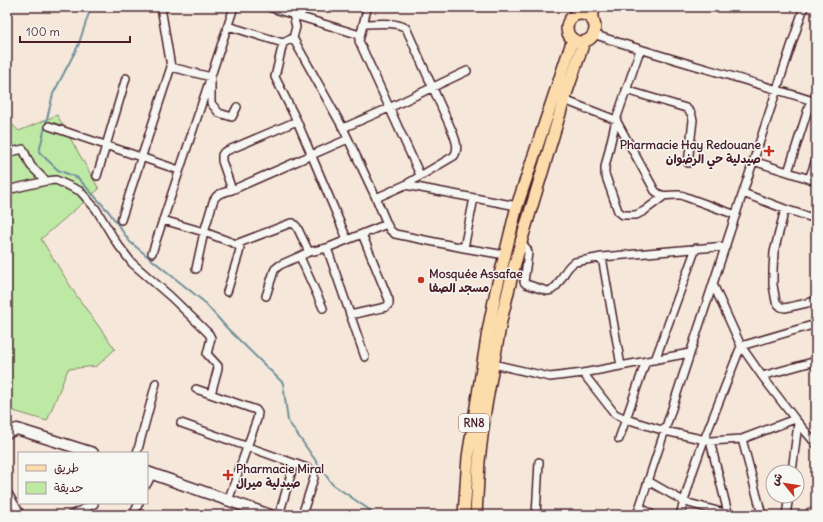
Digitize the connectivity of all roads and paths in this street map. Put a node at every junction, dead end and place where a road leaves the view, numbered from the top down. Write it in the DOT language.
graph roads {
  1 [pos="161,7"];
  2 [pos="234,7"];
  3 [pos="268,7"];
  4 [pos="302,7"];
  5 [pos="595,7"];
  6 [pos="804,7"];
  7 [pos="365,8"];
  8 [pos="585,13"];
  9 [pos="296,16"];
  10 [pos="363,24"];
  11 [pos="228,26"];
  12 [pos="594,34"];
  13 [pos="360,35"];
  14 [pos="293,38"];
  15 [pos="578,40"];
  16 [pos="284,44"];
  17 [pos="640,50"];
  18 [pos="170,67"];
  19 [pos="467,71"];
  20 [pos="211,77"];
  21 [pos="126,78"];
  22 [pos="433,87"];
  23 [pos="777,89"];
  24 [pos="626,90"];
  25 [pos="564,100"];
  26 [pos="814,101"];
  27 [pos="238,108"];
  28 [pos="389,108"];
  29 [pos="616,120"];
  30 [pos="297,121"];
  31 [pos="49,126"];
  32 [pos="343,128"];
  33 [pos="348,139"];
  34 [pos="106,146"];
  35 [pos="7,153"];
  36 [pos="312,155"];
  37 [pos="141,157"];
  38 [pos="816,160"];
  39 [pos="754,161"];
  40 [pos="688,163"];
  41 [pos="180,170"];
  42 [pos="788,172"];
  43 [pos="97,176"];
  44 [pos="420,176"];
  45 [pos="813,180"];
  46 [pos="46,181"];
  47 [pos="405,185"];
  48 [pos="7,190"];
  49 [pos="232,190"];
  50 [pos="743,193"];
  51 [pos="664,196"];
  52 [pos="376,198"];
  53 [pos="474,198"];
  54 [pos="517,206"];
  55 [pos="784,209"];
  56 [pos="736,215"];
  57 [pos="816,219"];
  58 [pos="121,220"];
  59 [pos="163,220"];
  60 [pos="387,224"];
  61 [pos="204,232"];
  62 [pos="362,234"];
  63 [pos="347,239"];
  64 [pos="521,242"];
  65 [pos="236,244"];
  66 [pos="726,246"];
  67 [pos="327,248"];
  68 [pos="464,248"];
  69 [pos="696,248"];
  70 [pos="309,252"];
  71 [pos="152,253"];
  72 [pos="505,255"];
  73 [pos="300,256"];
  74 [pos="602,258"];
  75 [pos="196,269"];
  76 [pos="713,284"];
  77 [pos="227,292"];
  78 [pos="266,296"];
  79 [pos="816,301"];
  80 [pos="323,308"];
  81 [pos="350,315"];
  82 [pos="816,324"];
  83 [pos="741,346"];
  84 [pos="690,353"];
  85 [pos="365,357"];
  86 [pos="655,360"];
  87 [pos="646,361"];
  88 [pos="816,361"];
  89 [pos="494,364"];
  90 [pos="621,366"];
  91 [pos="583,373"];
  92 [pos="762,376"];
  93 [pos="156,383"];
  94 [pos="196,389"];
  95 [pos="211,394"];
  96 [pos="626,419"];
  97 [pos="797,421"];
  98 [pos="181,423"];
  99 [pos="7,425"];
  100 [pos="17,429"];
  101 [pos="665,431"];
  102 [pos="7,433"];
  103 [pos="619,439"];
  104 [pos="742,439"];
  105 [pos="707,440"];
  106 [pos="816,444"];
  107 [pos="248,448"];
  108 [pos="90,452"];
  109 [pos="138,452"];
  110 [pos="539,462"];
  111 [pos="294,464"];
  112 [pos="793,464"];
  113 [pos="149,473"];
  114 [pos="648,481"];
  115 [pos="7,492"];
  116 [pos="228,501"];
  117 [pos="685,502"];
  118 [pos="94,504"];
  119 [pos="138,504"];
  120 [pos="788,504"];
  121 [pos="640,507"];
  122 [pos="245,511"];
  123 [pos="730,514"];
  124 [pos="21,515"];
  125 [pos="71,515"];
  126 [pos="133,515"];
  127 [pos="270,515"];
  128 [pos="279,515"];
  129 [pos="302,515"];
  130 [pos="464,515"];
  131 [pos="476,515"];
  132 [pos="536,515"];
  133 [pos="637,515"];
  134 [pos="652,515"];
  135 [pos="680,515"];
  136 [pos="762,515"];
  137 [pos="786,515"];
  1 -- 18 [label="street"];
  2 -- 11 [label="street"];
  3 -- 9 [label="street"];
  4 -- 9 [label="street"];
  5 -- 8 [label="main road, RN8"];
  6 -- 23 [label="street"];
  7 -- 10 [label="street"];
  8 -- 12 [label="main road, RN8"];
  8 -- 15 [label="main road, RN8"];
  9 -- 13 [label="street"];
  9 -- 14 [label="street"];
  10 -- 13 [label="street"];
  10 -- 22 [label="street"];
  11 -- 16 [label="street"];
  11 -- 20 [label="street"];
  12 -- 15 [label="main road"];
  12 -- 17 [label="street"];
  13 -- 28 [label="street"];
  14 -- 16 [label="street"];
  14 -- 32 [label="street"];
  15 -- 25 [label="main road, RN8"];
  15 -- 54 [label="main road, RN8"];
  16 -- 30 [label="street"];
  17 -- 23 [label="street"];
  17 -- 24 [label="street"];
  18 -- 20 [label="street"];
  18 -- 37 [label="street"];
  19 -- 22 [label="street"];
  20 -- 27 [label="street"];
  20 -- 41 [label="street"];
  21 -- 34 [label="street"];
  22 -- 28 [label="street"];
  22 -- 44 [label="street"];
  23 -- 26 [label="street"];
  23 -- 39 [label="street"];
  24 -- 29 [label="street"];
  24 -- 40 [label="street"];
  25 -- 29 [label="street"];
  25 -- 64 [label="main road, RN8"];
  26 -- 42 [label="street"];
  28 -- 32 [label="street"];
  28 -- 44 [label="street"];
  29 -- 51 [label="street"];
  29 -- 51 [label="street"];
  30 -- 36 [label="street"];
  30 -- 49 [label="street"];
  31 -- 34 [label="street"];
  32 -- 33 [label="street"];
  33 -- 36 [label="street"];
  33 -- 52 [label="street"];
  34 -- 37 [label="street"];
  34 -- 43 [label="street"];
  35 -- 46 [label="street"];
  36 -- 49 [label="street"];
  36 -- 63 [label="street"];
  37 -- 41 [label="street"];
  37 -- 58 [label="street"];
  38 -- 45 [label="street"];
  39 -- 42 [label="street"];
  39 -- 50 [label="street"];
  41 -- 59 [label="street"];
  42 -- 45 [label="street"];
  44 -- 47 [label="street"];
  46 -- 48 [label="street"];
  46 -- 95 [label="street"];
  47 -- 52 [label="street"];
  47 -- 53 [label="street"];
  49 -- 61 [label="street"];
  50 -- 55 [label="street"];
  50 -- 56 [label="street"];
  51 -- 56 [label="street"];
  52 -- 60 [label="street"];
  53 -- 54 [label="street"];
  53 -- 68 [label="street"];
  54 -- 72 [label="main road, RN8"];
  55 -- 57 [label="street"];
  55 -- 79 [label="street"];
  56 -- 66 [label="street"];
  59 -- 61 [label="street"];
  59 -- 71 [label="street"];
  60 -- 62 [label="street"];
  60 -- 68 [label="street"];
  61 -- 65 [label="street"];
  61 -- 75 [label="street"];
  62 -- 63 [label="street"];
  62 -- 81 [label="street"];
  63 -- 67 [label="street"];
  64 -- 74 [label="street"];
  64 -- 89 [label="main road, RN8"];
  65 -- 70 [label="street"];
  65 -- 77 [label="street"];
  66 -- 69 [label="street"];
  66 -- 76 [label="street"];
  67 -- 70 [label="street"];
  67 -- 81 [label="street"];
  68 -- 72 [label="street"];
  69 -- 74 [label="street"];
  69 -- 86 [label="street"];
  70 -- 73 [label="street"];
  72 -- 130 [label="main road, RN8"];
  73 -- 78 [label="street"];
  73 -- 80 [label="street"];
  74 -- 90 [label="street"];
  76 -- 83 [label="street"];
  76 -- 84 [label="street"];
  81 -- 85 [label="street"];
  82 -- 83 [label="street"];
  83 -- 92 [label="street"];
  83 -- 105 [label="street"];
  84 -- 86 [label="street"];
  84 -- 101 [label="street"];
  86 -- 87 [label="street"];
  87 -- 90 [label="street"];
  87 -- 96 [label="street"];
  88 -- 92 [label="street"];
  89 -- 91 [label="street"];
  89 -- 131 [label="main road, RN8"];
  90 -- 91 [label="street"];
  91 -- 96 [label="street"];
  92 -- 97 [label="street"];
  93 -- 109 [label="street"];
  94 -- 95 [label="street"];
  95 -- 107 [label="street"];
  96 -- 101 [label="street"];
  96 -- 103 [label="street"];
  97 -- 104 [label="street"];
  97 -- 106 [label="street"];
  97 -- 112 [label="street"];
  98 -- 107 [label="street"];
  99 -- 100 [label="street"];
  100 -- 102 [label="street"];
  100 -- 108 [label="street"];
  101 -- 105 [label="street"];
  101 -- 114 [label="street"];
  104 -- 105 [label="street"];
  104 -- 136 [label="street"];
  105 -- 117 [label="street"];
  105 -- 123 [label="street"];
  107 -- 111 [label="street"];
  107 -- 116 [label="street"];
  110 -- 132 [label="street"];
  111 -- 128 [label="street"];
  111 -- 129 [label="street"];
  113 -- 116 [label="street"];
  114 -- 117 [label="street"];
  114 -- 121 [label="street"];
  115 -- 124 [label="street"];
  116 -- 122 [label="street"];
  117 -- 123 [label="street"];
  117 -- 135 [label="street"];
  118 -- 125 [label="street"];
  119 -- 126 [label="street"];
  120 -- 137 [label="street"];
  121 -- 133 [label="street"];
  121 -- 134 [label="street"];
  122 -- 127 [label="street"];
}
